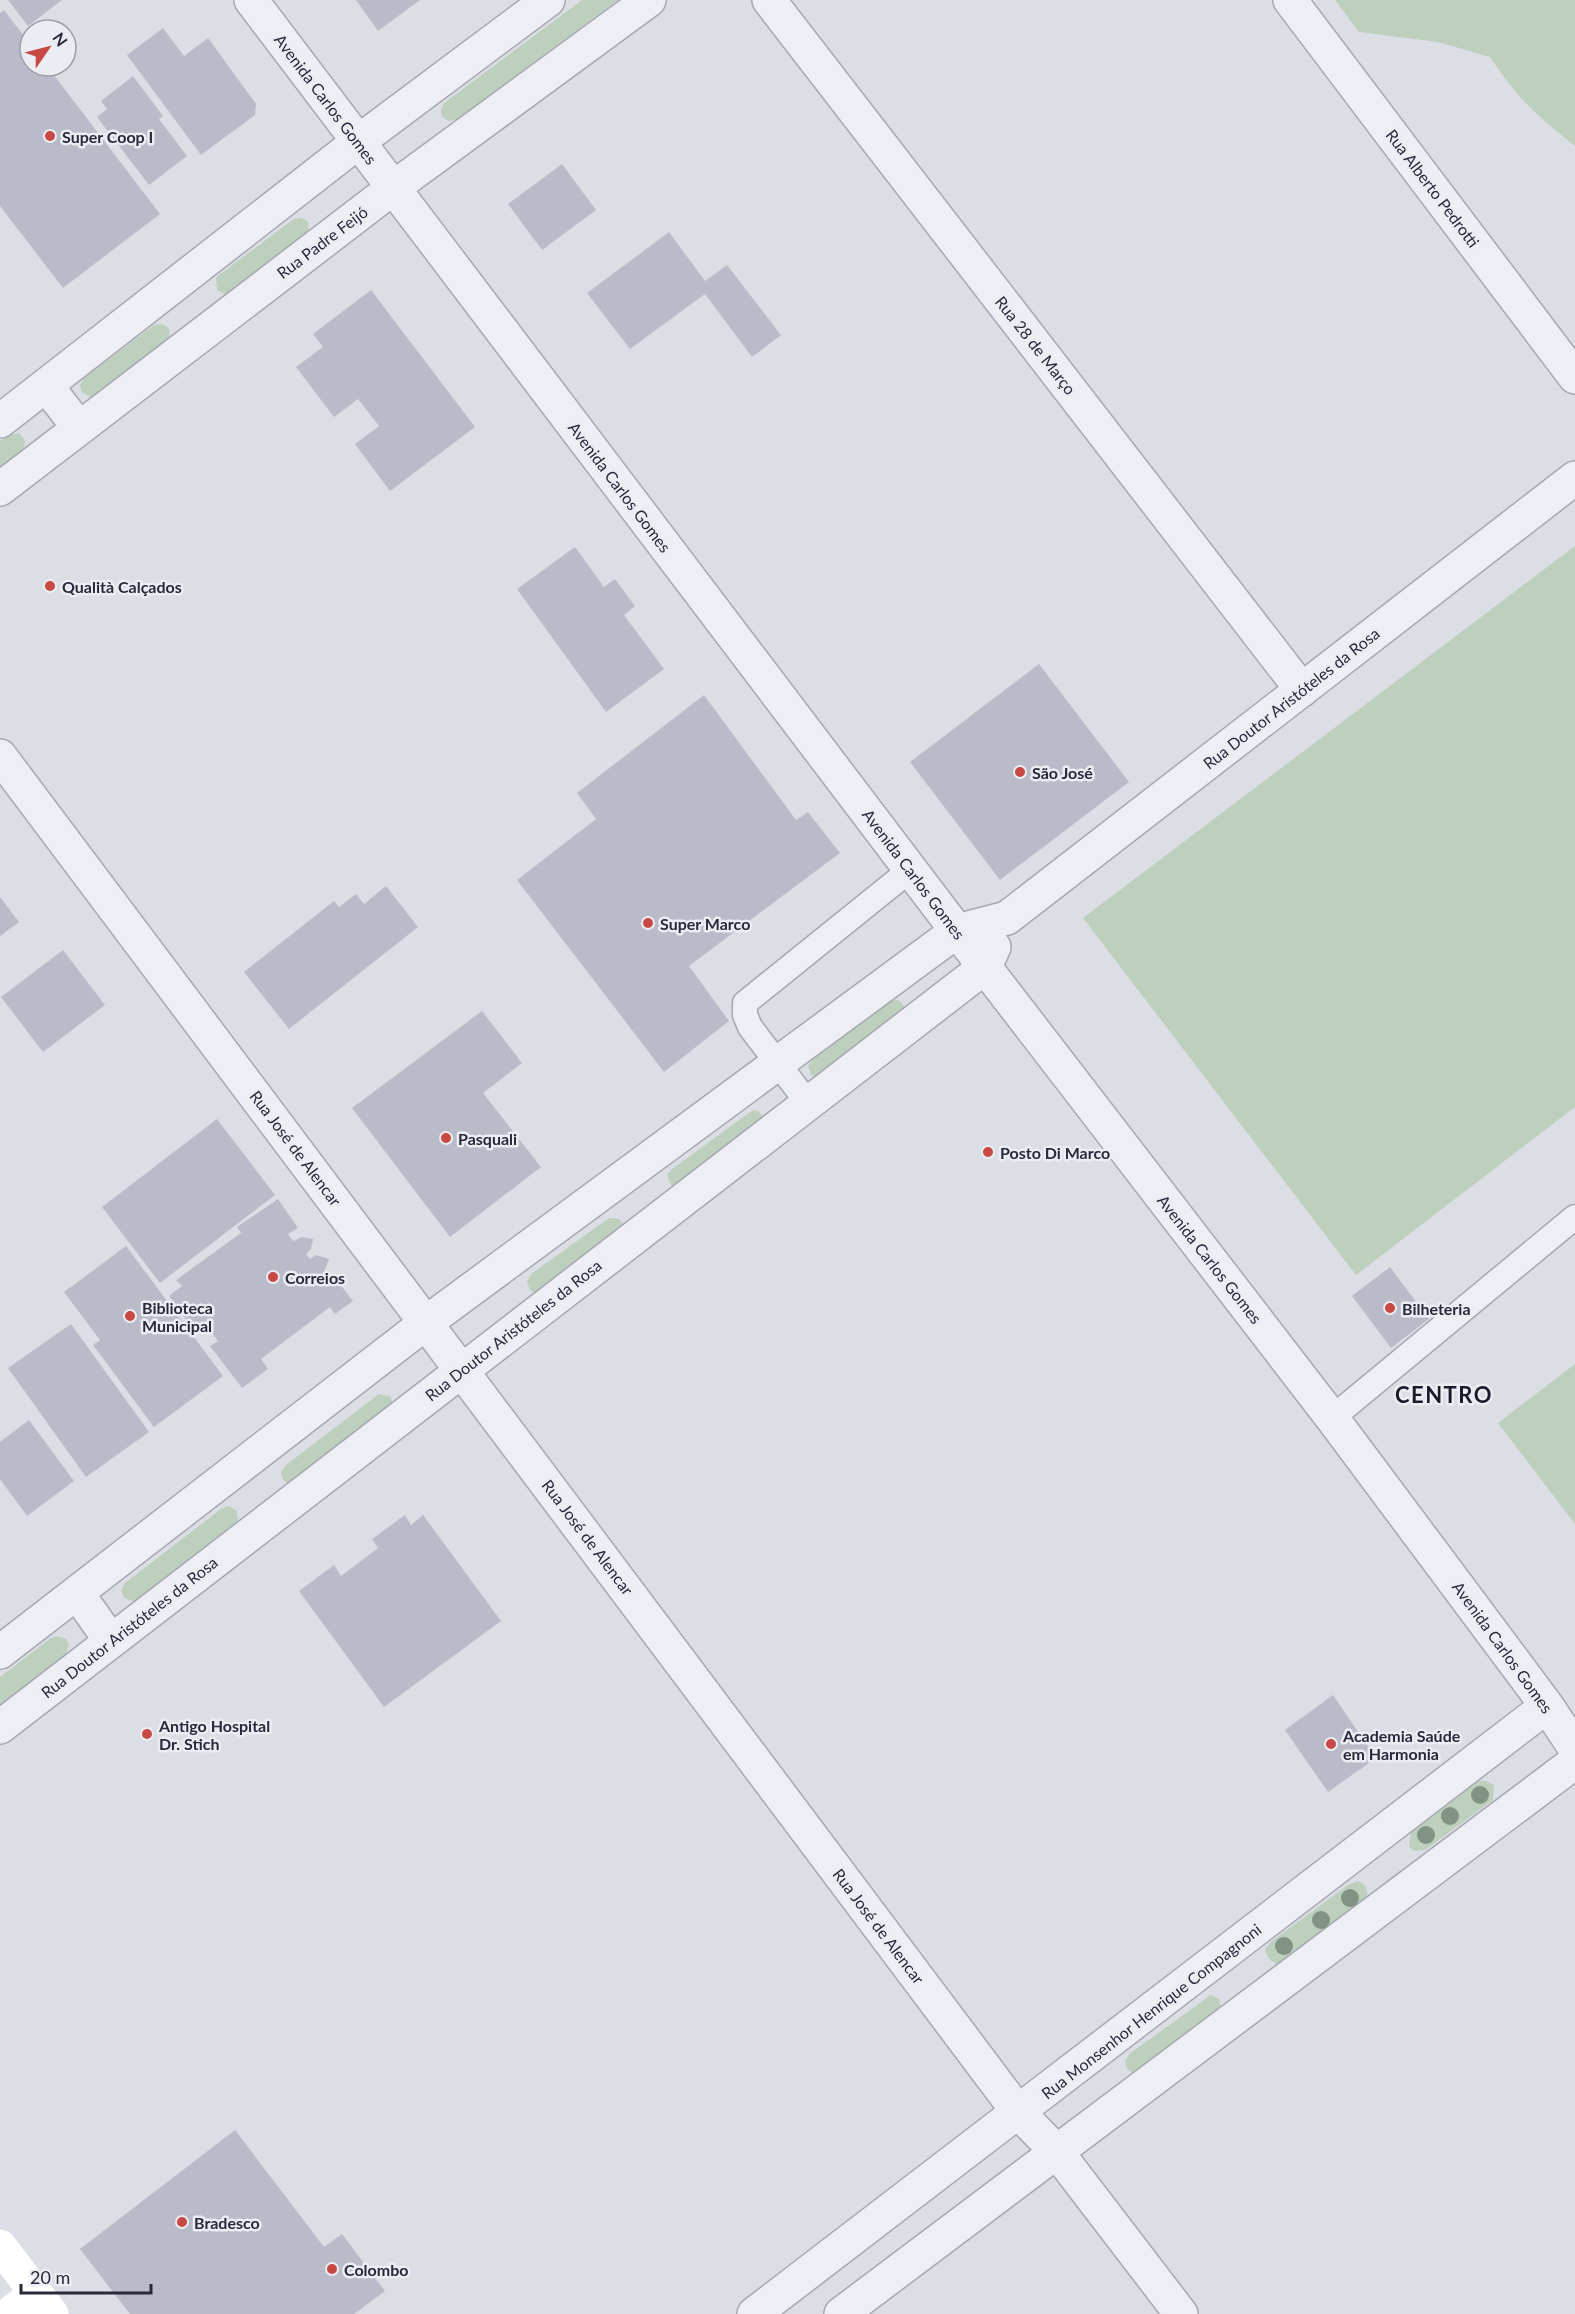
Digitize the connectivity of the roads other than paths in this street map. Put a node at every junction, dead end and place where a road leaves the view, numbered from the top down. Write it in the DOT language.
graph roads {
  1 [pos="251,0"];
  2 [pos="548,0"];
  3 [pos="649,0"];
  4 [pos="769,0"];
  5 [pos="1290,0"];
  6 [pos="358,142"];
  7 [pos="393,188"];
  8 [pos="1575,377"];
  9 [pos="46,385"];
  10 [pos="0,421"];
  11 [pos="80,428"];
  12 [pos="1575,478"];
  13 [pos="0,489"];
  14 [pos="1302,690"];
  15 [pos="0,756"];
  16 [pos="910,870"];
  17 [pos="1007,918"];
  18 [pos="957,931"];
  19 [pos="985,967"];
  20 [pos="777,1065"];
  21 [pos="808,1103"];
  22 [pos="1575,1217"];
  23 [pos="427,1322"];
  24 [pos="462,1369"];
  25 [pos="1332,1418"];
  26 [pos="77,1593"];
  27 [pos="111,1641"];
  28 [pos="0,1652"];
  29 [pos="1547,1706"];
  30 [pos="0,1727"];
  31 [pos="1575,1748"];
  32 [pos="1575,1762"];
  33 [pos="1019,2113"];
  34 [pos="1057,2152"];
  35 [pos="0,2246"];
  36 [pos="44,2304"];
  37 [pos="9,2314"];
  38 [pos="754,2314"];
  39 [pos="841,2314"];
  40 [pos="1181,2314"];
  1 -- 6 [label="street, Avenida Carlos Gomes"];
  2 -- 6 [label="street"];
  3 -- 7 [label="street, Rua Padre Feijó"];
  4 -- 14 [label="street, Rua 28 de Março"];
  5 -- 8 [label="street, Rua Alberto Pedrotti"];
  6 -- 7 [label="street, Avenida Carlos Gomes"];
  6 -- 9 [label="street"];
  7 -- 11 [label="street, Rua Padre Feijó"];
  7 -- 16 [label="street, Avenida Carlos Gomes"];
  9 -- 10 [label="street"];
  9 -- 11 [label="street"];
  11 -- 13 [label="street, Rua Padre Feijó"];
  12 -- 14 [label="street, Rua Doutor Aristóteles da Rosa"];
  14 -- 17 [label="street, Rua Doutor Aristóteles da Rosa"];
  15 -- 23 [label="street, Rua José de Alencar"];
  16 -- 18 [label="street, Avenida Carlos Gomes"];
  16 -- 20 [label="lane"];
  17 -- 18 [label="street, Rua Doutor Aristóteles da Rosa"];
  17 -- 19 [label="street, Rua Doutor Aristóteles da Rosa"];
  18 -- 19 [label="street, Avenida Carlos Gomes"];
  18 -- 20 [label="street, Rua Doutor Aristóteles da Rosa"];
  19 -- 21 [label="street, Rua Doutor Aristóteles da Rosa"];
  19 -- 25 [label="street, Avenida Carlos Gomes"];
  20 -- 21 [label="lane"];
  20 -- 23 [label="street, Rua Doutor Aristóteles da Rosa"];
  21 -- 24 [label="street, Rua Doutor Aristóteles da Rosa"];
  22 -- 25 [label="lane"];
  23 -- 24 [label="street, Rua José de Alencar"];
  23 -- 26 [label="street, Rua Doutor Aristóteles da Rosa"];
  24 -- 27 [label="street, Rua Doutor Aristóteles da Rosa"];
  24 -- 33 [label="street, Rua José de Alencar"];
  25 -- 29 [label="street, Avenida Carlos Gomes"];
  26 -- 27 [label="street"];
  26 -- 28 [label="street, Rua Doutor Aristóteles da Rosa"];
  27 -- 30 [label="street, Rua Doutor Aristóteles da Rosa"];
  29 -- 31 [label="street, Avenida Carlos Gomes"];
  29 -- 33 [label="street, Rua Monsenhor Henrique Compagnoni"];
  32 -- 34 [label="street"];
  33 -- 34 [label="street, Rua José de Alencar"];
  33 -- 38 [label="street, Rua Monsenhor Henrique Compagnoni"];
  34 -- 39 [label="street"];
  34 -- 40 [label="street, Rua José de Alencar"];
  35 -- 36 [label="main road"];
  36 -- 37 [label="main road"];
}
